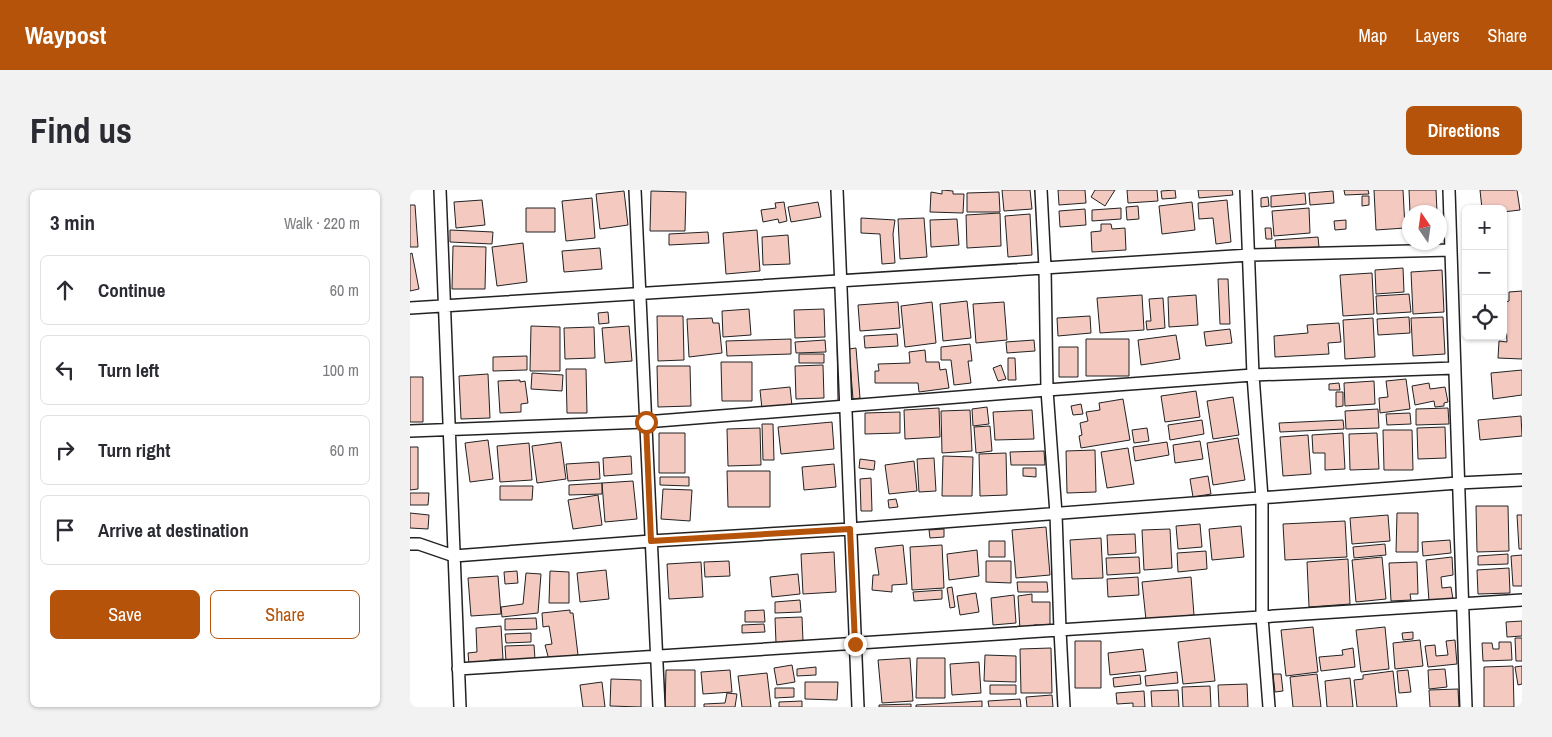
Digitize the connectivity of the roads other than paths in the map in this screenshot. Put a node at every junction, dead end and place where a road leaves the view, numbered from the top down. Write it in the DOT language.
graph roads {
  1 [pos="440,190"];
  2 [pos="635,190"];
  3 [pos="837,190"];
  4 [pos="1040,190"];
  5 [pos="1246,190"];
  6 [pos="1449,190"];
  7 [pos="1451,250"];
  8 [pos="1250,255"];
  9 [pos="1045,268"];
  10 [pos="840,281"];
  11 [pos="639,294"];
  12 [pos="445,306"];
  13 [pos="410,308"];
  14 [pos="1455,368"];
  15 [pos="1254,375"];
  16 [pos="1047,390"];
  17 [pos="846,406"];
  18 [pos="646,422"];
  19 [pos="449,429"];
  20 [pos="410,431"];
  21 [pos="1522,480"];
  22 [pos="1458,483"];
  23 [pos="1262,498"];
  24 [pos="1056,514"];
  25 [pos="850,529"];
  26 [pos="651,541"];
  27 [pos="410,544"];
  28 [pos="454,556"];
  29 [pos="1522,600"];
  30 [pos="1462,604"];
  31 [pos="1262,617"];
  32 [pos="1060,630"];
  33 [pos="855,644"];
  34 [pos="656,656"];
  35 [pos="458,669"];
  36 [pos="460,707"];
  37 [pos="659,707"];
  38 [pos="858,707"];
  39 [pos="1064,707"];
  40 [pos="1269,707"];
  41 [pos="1466,707"];
  1 -- 12 [label="street"];
  2 -- 11 [label="street"];
  3 -- 10 [label="street"];
  4 -- 9 [label="street"];
  5 -- 8 [label="street"];
  6 -- 7 [label="street"];
  7 -- 8 [label="street"];
  7 -- 14 [label="street"];
  8 -- 9 [label="street"];
  8 -- 15 [label="street"];
  9 -- 10 [label="street"];
  9 -- 16 [label="street"];
  10 -- 11 [label="street"];
  10 -- 17 [label="street"];
  11 -- 12 [label="street"];
  11 -- 18 [label="street"];
  12 -- 13 [label="street"];
  12 -- 19 [label="street"];
  14 -- 15 [label="street"];
  14 -- 22 [label="street"];
  15 -- 16 [label="street"];
  15 -- 23 [label="street"];
  16 -- 17 [label="street"];
  16 -- 24 [label="street"];
  17 -- 18 [label="street"];
  17 -- 25 [label="street"];
  18 -- 19 [label="street"];
  18 -- 26 [label="street"];
  19 -- 20 [label="street"];
  19 -- 28 [label="street"];
  21 -- 22 [label="street"];
  22 -- 23 [label="street"];
  22 -- 30 [label="street"];
  23 -- 24 [label="street"];
  23 -- 31 [label="street"];
  24 -- 25 [label="street"];
  24 -- 32 [label="street"];
  25 -- 26 [label="street"];
  25 -- 33 [label="street"];
  26 -- 28 [label="street"];
  26 -- 34 [label="street"];
  27 -- 28 [label="street"];
  28 -- 35 [label="street"];
  29 -- 30 [label="street"];
  30 -- 31 [label="street"];
  30 -- 41 [label="street"];
  31 -- 32 [label="street"];
  31 -- 40 [label="street"];
  32 -- 33 [label="street"];
  32 -- 39 [label="street"];
  33 -- 34 [label="street"];
  33 -- 38 [label="street"];
  34 -- 35 [label="street"];
  34 -- 37 [label="street"];
  35 -- 36 [label="street"];
}
